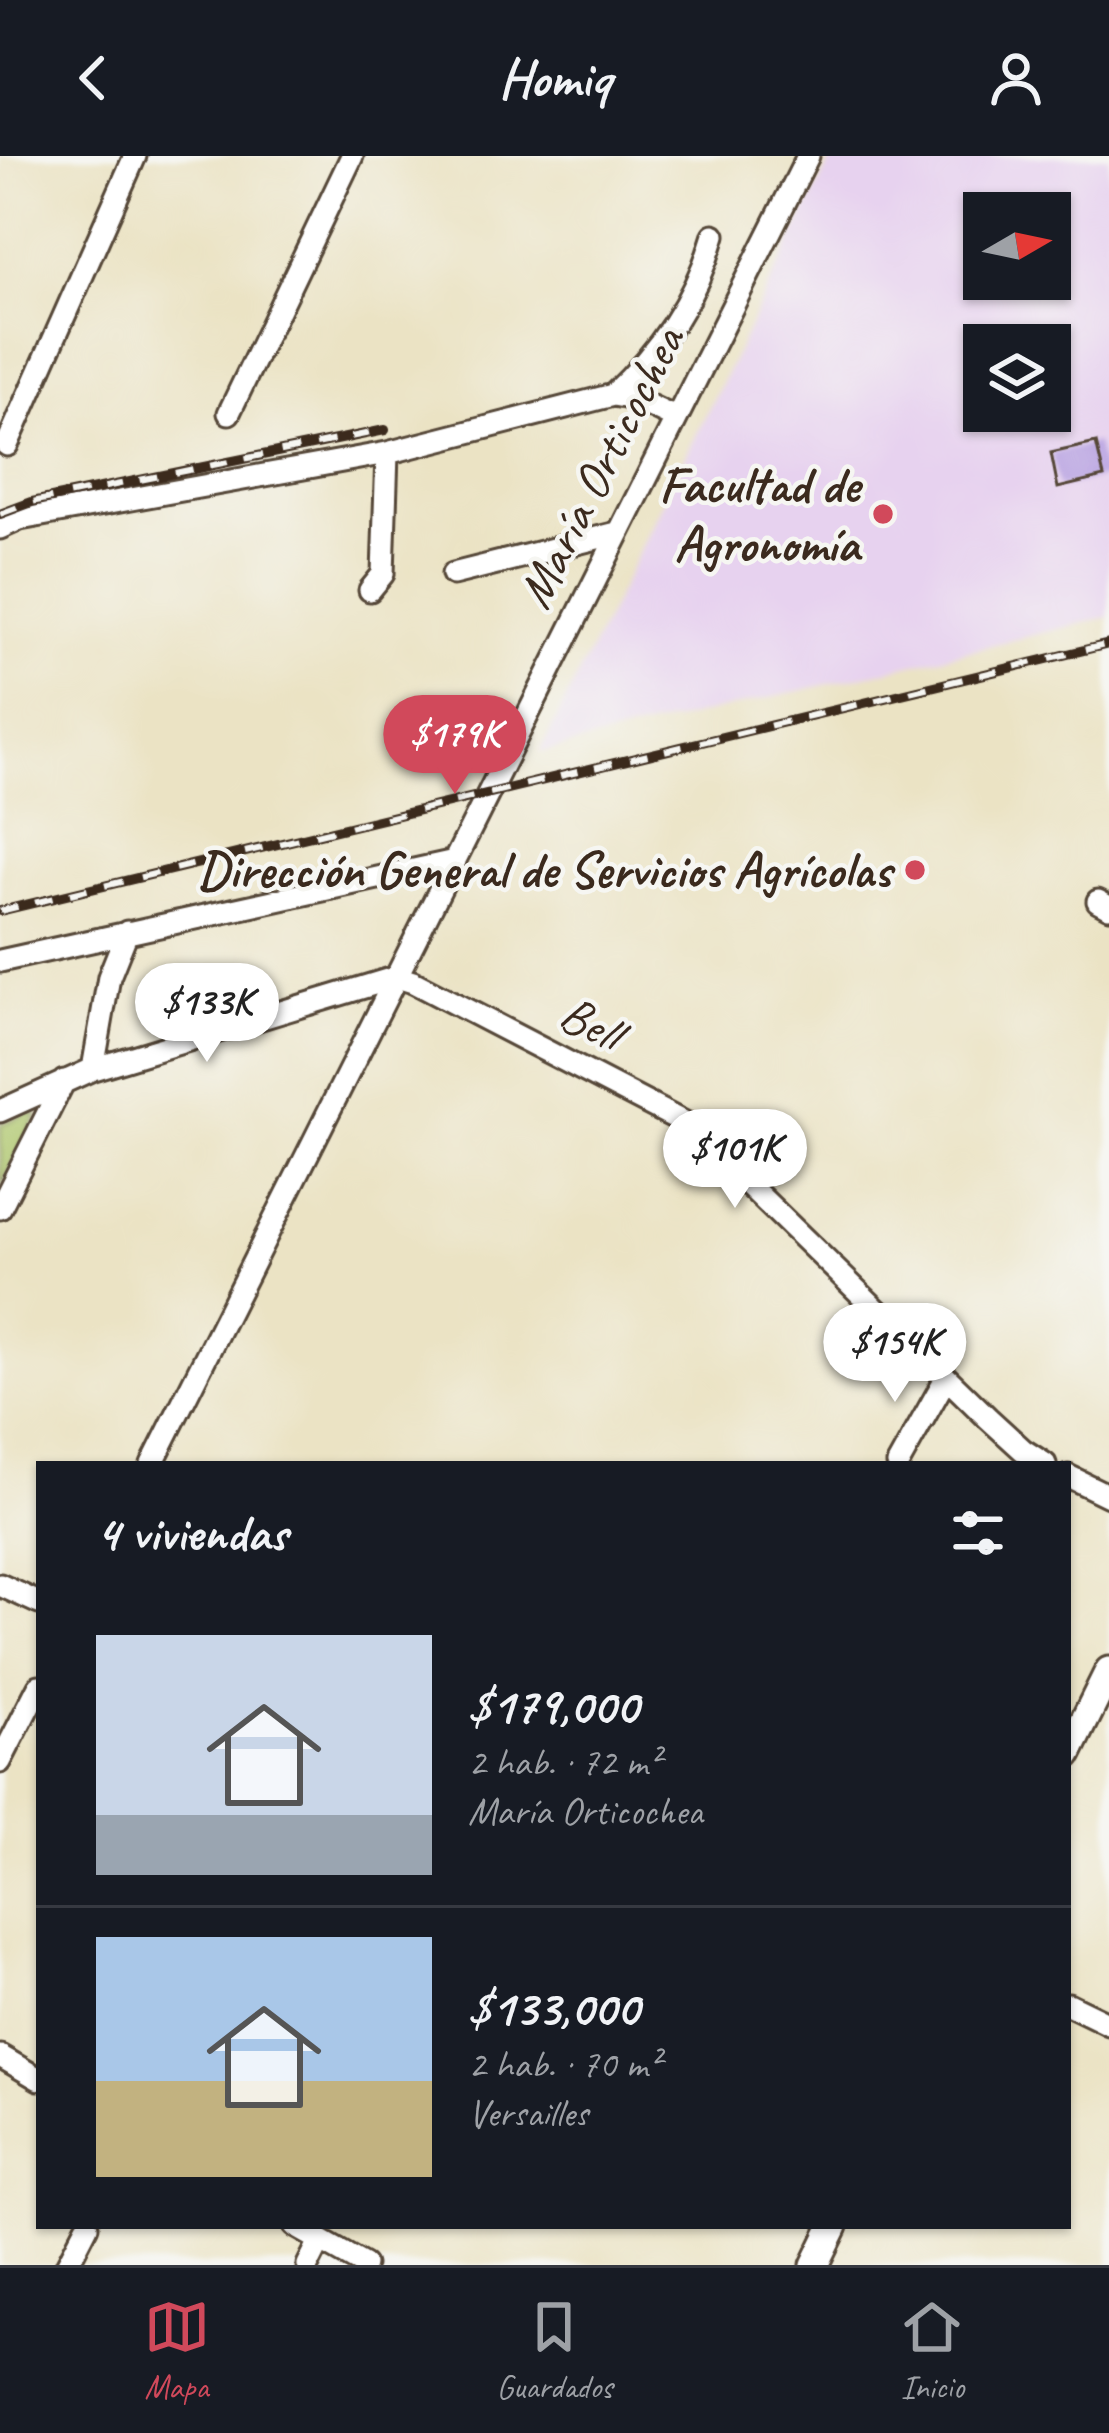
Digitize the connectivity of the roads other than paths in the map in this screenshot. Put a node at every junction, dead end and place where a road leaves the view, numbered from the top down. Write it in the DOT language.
graph roads {
  1 [pos="135,156"];
  2 [pos="352,156"];
  3 [pos="808,156"];
  4 [pos="714,235"];
  5 [pos="614,395"];
  6 [pos="229,413"];
  7 [pos="675,418"];
  8 [pos="7,445"];
  9 [pos="387,453"];
  10 [pos="0,528"];
  11 [pos="617,533"];
  12 [pos="453,574"];
  13 [pos="370,590"];
  14 [pos="455,861"];
  15 [pos="127,932"];
  16 [pos="78,943"];
  17 [pos="0,961"];
  18 [pos="110,977"];
  19 [pos="398,977"];
  20 [pos="93,1070"];
  21 [pos="64,1081"];
  22 [pos="0,1111"];
  23 [pos="0,1208"];
  24 [pos="946,1378"];
  25 [pos="154,1461"];
  26 [pos="900,1461"];
  27 [pos="1041,1461"];
  28 [pos="1071,1477"];
  29 [pos="1109,1496"];
  30 [pos="0,1585"];
  31 [pos="36,1603"];
  32 [pos="1109,1671"];
  33 [pos="36,1692"];
  34 [pos="1102,1704"];
  35 [pos="1071,1750"];
  36 [pos="0,1762"];
  37 [pos="1071,2006"];
  38 [pos="1109,2024"];
  39 [pos="0,2056"];
  40 [pos="36,2077"];
  41 [pos="85,2229"];
  42 [pos="300,2229"];
  43 [pos="833,2229"];
  44 [pos="320,2240"];
  45 [pos="67,2265"];
  46 [pos="308,2265"];
  47 [pos="364,2265"];
  48 [pos="815,2265"];
  1 -- 8 [label="street"];
  2 -- 6 [label="street"];
  3 -- 7 [label="street, María Orticochea"];
  4 -- 5 [label="street"];
  5 -- 7 [label="street"];
  5 -- 9 [label="street"];
  7 -- 11 [label="street, María Orticochea"];
  9 -- 10 [label="street"];
  9 -- 13 [label="street"];
  11 -- 12 [label="street"];
  11 -- 14 [label="street, María Orticochea"];
  14 -- 15 [label="street"];
  14 -- 19 [label="street, María Orticochea"];
  15 -- 16 [label="street"];
  15 -- 18 [label="street"];
  16 -- 17 [label="street"];
  16 -- 18 [label="street"];
  18 -- 20 [label="street"];
  19 -- 20 [label="street"];
  19 -- 24 [label="street, Bell"];
  19 -- 25 [label="street, María Orticochea"];
  20 -- 21 [label="street"];
  21 -- 22 [label="street"];
  21 -- 23 [label="street"];
  24 -- 26 [label="street"];
  24 -- 27 [label="street, Bell"];
  28 -- 29 [label="street"];
  30 -- 31 [label="street"];
  32 -- 34 [label="main road"];
  33 -- 36 [label="street"];
  34 -- 35 [label="main road"];
  37 -- 38 [label="street"];
  39 -- 40 [label="street"];
  41 -- 45 [label="street"];
  42 -- 44 [label="street"];
  43 -- 48 [label="main road"];
  44 -- 46 [label="street"];
  44 -- 47 [label="street"];
}
